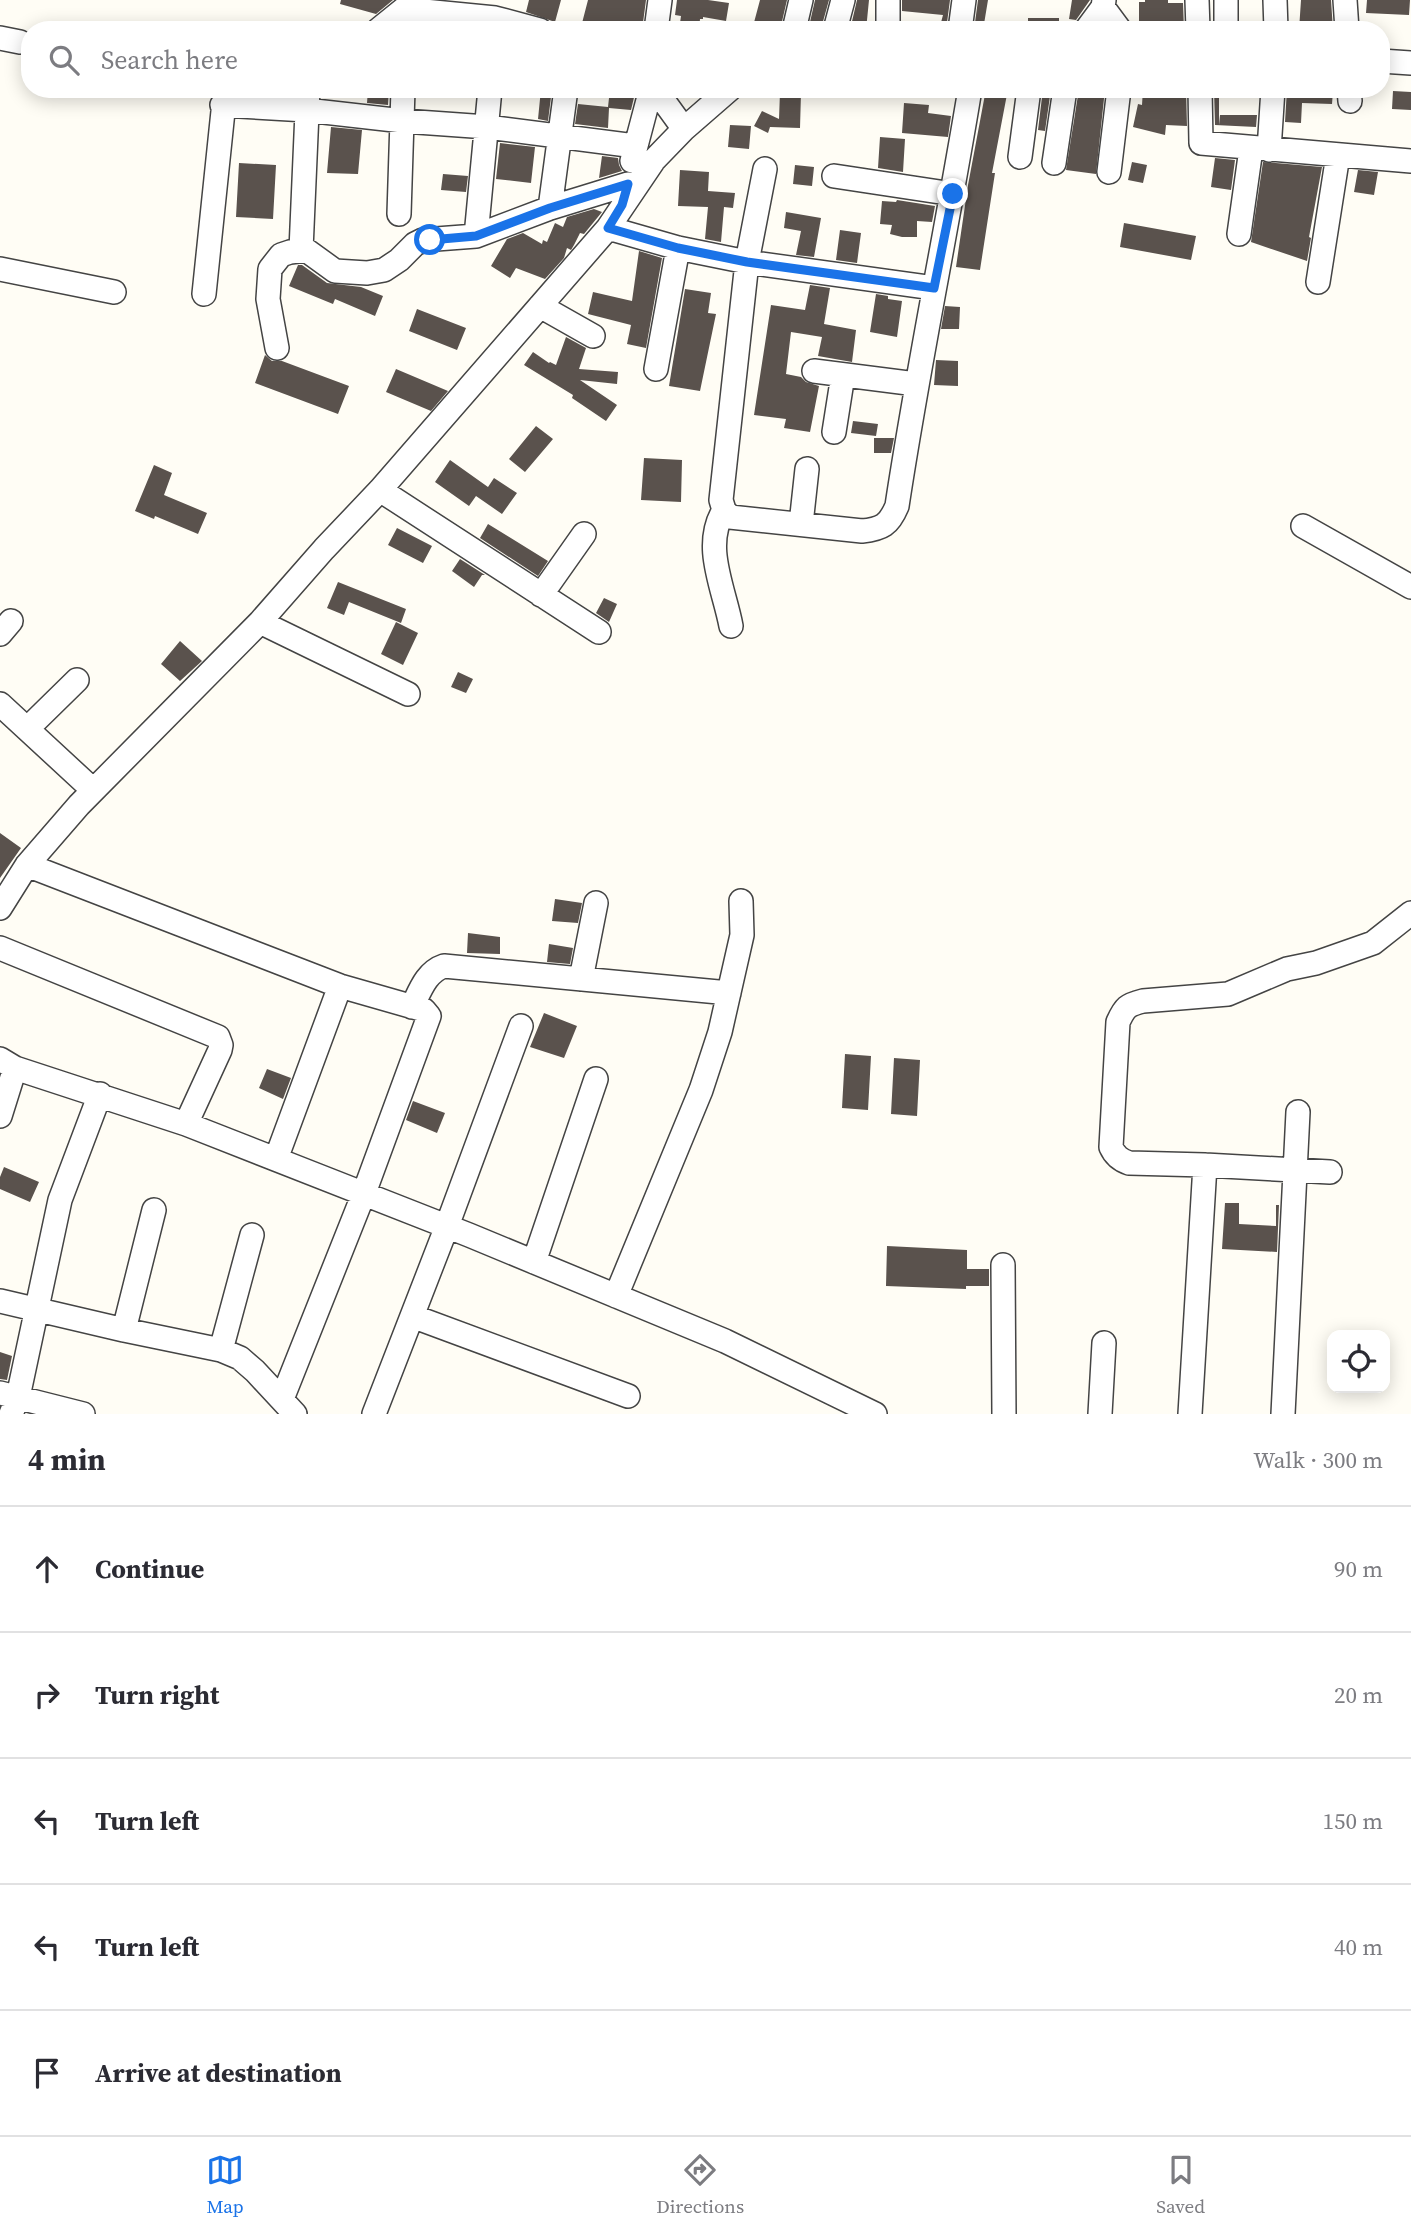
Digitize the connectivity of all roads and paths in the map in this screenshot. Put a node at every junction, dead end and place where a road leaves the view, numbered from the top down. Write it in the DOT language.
graph roads {
  1 [pos="660,0"];
  2 [pos="801,0"];
  3 [pos="843,0"];
  4 [pos="888,0"];
  5 [pos="964,0"];
  6 [pos="1197,0"];
  7 [pos="1226,0"];
  8 [pos="1275,0"];
  9 [pos="1345,0"];
  10 [pos="1104,4"];
  11 [pos="404,13"];
  12 [pos="469,21"];
  13 [pos="657,21"];
  14 [pos="796,21"];
  15 [pos="837,21"];
  16 [pos="888,21"];
  17 [pos="961,21"];
  18 [pos="1092,21"];
  19 [pos="1114,21"];
  20 [pos="1198,21"];
  21 [pos="1226,21"];
  22 [pos="1276,21"];
  23 [pos="1346,21"];
  24 [pos="1390,62"];
  25 [pos="1411,64"];
  26 [pos="224,98"];
  27 [pos="252,98"];
  28 [pos="403,98"];
  29 [pos="489,98"];
  30 [pos="565,98"];
  31 [pos="649,98"];
  32 [pos="659,98"];
  33 [pos="720,98"];
  34 [pos="969,98"];
  35 [pos="1028,98"];
  36 [pos="1064,98"];
  37 [pos="1118,98"];
  38 [pos="1200,98"];
  39 [pos="1271,98"];
  40 [pos="307,100"];
  41 [pos="403,121"];
  42 [pos="487,127"];
  43 [pos="684,129"];
  44 [pos="559,136"];
  45 [pos="635,146"];
  46 [pos="1260,149"];
  47 [pos="1338,155"];
  48 [pos="1020,157"];
  49 [pos="1411,161"];
  50 [pos="1054,163"];
  51 [pos="765,169"];
  52 [pos="1109,172"];
  53 [pos="834,176"];
  54 [pos="625,194"];
  55 [pos="953,194"];
  56 [pos="550,208"];
  57 [pos="399,214"];
  58 [pos="608,228"];
  59 [pos="1239,234"];
  60 [pos="476,236"];
  61 [pos="678,248"];
  62 [pos="301,250"];
  63 [pos="747,262"];
  64 [pos="0,269"];
  65 [pos="1318,282"];
  66 [pos="934,288"];
  67 [pos="114,292"];
  68 [pos="204,294"];
  69 [pos="540,306"];
  70 [pos="593,336"];
  71 [pos="277,348"];
  72 [pos="656,369"];
  73 [pos="814,371"];
  74 [pos="843,375"];
  75 [pos="916,384"];
  76 [pos="834,432"];
  77 [pos="807,469"];
  78 [pos="380,490"];
  79 [pos="724,510"];
  80 [pos="801,524"];
  81 [pos="1303,526"];
  82 [pos="584,534"];
  83 [pos="1411,587"];
  84 [pos="541,595"];
  85 [pos="260,622"];
  86 [pos="731,626"];
  87 [pos="599,632"];
  88 [pos="77,680"];
  89 [pos="408,694"];
  90 [pos="0,704"];
  91 [pos="27,729"];
  92 [pos="93,790"];
  93 [pos="27,865"];
  94 [pos="741,901"];
  95 [pos="596,903"];
  96 [pos="0,908"];
  97 [pos="1411,913"];
  98 [pos="0,948"];
  99 [pos="581,979"];
  100 [pos="340,986"];
  101 [pos="729,993"];
  102 [pos="412,1007"];
  103 [pos="521,1026"];
  104 [pos="8,1063"];
  105 [pos="596,1079"];
  106 [pos="100,1094"];
  107 [pos="1298,1112"];
  108 [pos="0,1116"];
  109 [pos="186,1124"];
  110 [pos="276,1159"];
  111 [pos="1205,1165"];
  112 [pos="1296,1170"];
  113 [pos="1330,1172"];
  114 [pos="364,1194"];
  115 [pos="154,1210"];
  116 [pos="447,1226"];
  117 [pos="252,1235"];
  118 [pos="534,1262"];
  119 [pos="1003,1265"];
  120 [pos="616,1296"];
  121 [pos="0,1301"];
  122 [pos="36,1309"];
  123 [pos="412,1316"];
  124 [pos="124,1330"];
  125 [pos="1104,1343"];
  126 [pos="221,1349"];
  127 [pos="628,1396"];
  128 [pos="10,1401"];
  129 [pos="288,1406"];
  130 [pos="83,1414"];
  131 [pos="374,1414"];
  132 [pos="875,1414"];
  133 [pos="1004,1414"];
  134 [pos="1100,1414"];
  135 [pos="1190,1414"];
  136 [pos="1283,1414"];
  1 -- 13 [label="street"];
  2 -- 14 [label="street"];
  3 -- 15 [label="street"];
  4 -- 16 [label="street"];
  5 -- 17 [label="street"];
  6 -- 20 [label="street"];
  7 -- 21 [label="street"];
  8 -- 22 [label="street"];
  9 -- 23 [label="street"];
  10 -- 18 [label="street"];
  10 -- 19 [label="street"];
  11 -- 12 [label="street"];
  24 -- 25 [label="street"];
  26 -- 68 [label="street"];
  27 -- 40 [label="street"];
  28 -- 41 [label="street"];
  29 -- 42 [label="street"];
  30 -- 44 [label="street"];
  31 -- 45 [label="street"];
  32 -- 43 [label="street"];
  33 -- 43 [label="street"];
  34 -- 55 [label="street"];
  35 -- 48 [label="street"];
  36 -- 50 [label="street"];
  37 -- 52 [label="street"];
  38 -- 46 [label="street"];
  39 -- 46 [label="street"];
  40 -- 41 [label="street"];
  40 -- 62 [label="street"];
  41 -- 42 [label="street"];
  41 -- 57 [label="street"];
  42 -- 44 [label="street"];
  42 -- 60 [label="street"];
  43 -- 54 [label="street"];
  44 -- 45 [label="street"];
  44 -- 56 [label="street"];
  45 -- 54 [label="street"];
  46 -- 47 [label="street"];
  46 -- 59 [label="street"];
  47 -- 49 [label="street"];
  47 -- 65 [label="street"];
  51 -- 63 [label="street"];
  53 -- 55 [label="street"];
  54 -- 56 [label="street"];
  54 -- 58 [label="street"];
  55 -- 66 [label="street"];
  56 -- 60 [label="street"];
  58 -- 61 [label="street"];
  58 -- 69 [label="street"];
  60 -- 62 [label="street"];
  61 -- 63 [label="street"];
  61 -- 72 [label="street"];
  62 -- 71 [label="street"];
  63 -- 66 [label="street"];
  63 -- 79 [label="street"];
  64 -- 67 [label="street"];
  66 -- 75 [label="street"];
  69 -- 70 [label="street"];
  69 -- 78 [label="street"];
  73 -- 74 [label="street"];
  74 -- 75 [label="street"];
  74 -- 76 [label="street"];
  75 -- 80 [label="street"];
  77 -- 80 [label="street"];
  78 -- 84 [label="street"];
  78 -- 85 [label="street"];
  79 -- 80 [label="street"];
  79 -- 86 [label="street"];
  81 -- 83 [label="street"];
  82 -- 84 [label="street"];
  84 -- 87 [label="street"];
  85 -- 89 [label="street"];
  85 -- 92 [label="street"];
  88 -- 91 [label="street"];
  90 -- 91 [label="street"];
  91 -- 92 [label="street"];
  92 -- 93 [label="street"];
  93 -- 96 [label="street"];
  93 -- 100 [label="street"];
  94 -- 101 [label="street"];
  95 -- 99 [label="street"];
  97 -- 111 [label="street"];
  98 -- 109 [label="street"];
  99 -- 101 [label="street"];
  99 -- 102 [label="street"];
  100 -- 102 [label="street"];
  100 -- 110 [label="street"];
  101 -- 120 [label="street"];
  102 -- 114 [label="street"];
  103 -- 116 [label="street"];
  104 -- 106 [label="street"];
  104 -- 108 [label="street"];
  105 -- 118 [label="street"];
  106 -- 109 [label="street"];
  106 -- 122 [label="street"];
  107 -- 112 [label="street"];
  109 -- 110 [label="street"];
  110 -- 114 [label="street"];
  111 -- 112 [label="street"];
  111 -- 135 [label="street"];
  112 -- 113 [label="street"];
  112 -- 136 [label="street"];
  114 -- 116 [label="street"];
  114 -- 129 [label="street"];
  115 -- 124 [label="street"];
  116 -- 118 [label="street"];
  116 -- 123 [label="street"];
  117 -- 126 [label="street"];
  118 -- 120 [label="street"];
  119 -- 133 [label="street"];
  120 -- 132 [label="street"];
  121 -- 122 [label="street"];
  122 -- 124 [label="street"];
  122 -- 128 [label="street"];
  123 -- 127 [label="street"];
  123 -- 131 [label="street"];
  124 -- 126 [label="street"];
  125 -- 134 [label="street"];
  126 -- 129 [label="street"];
  128 -- 130 [label="street"];
}
